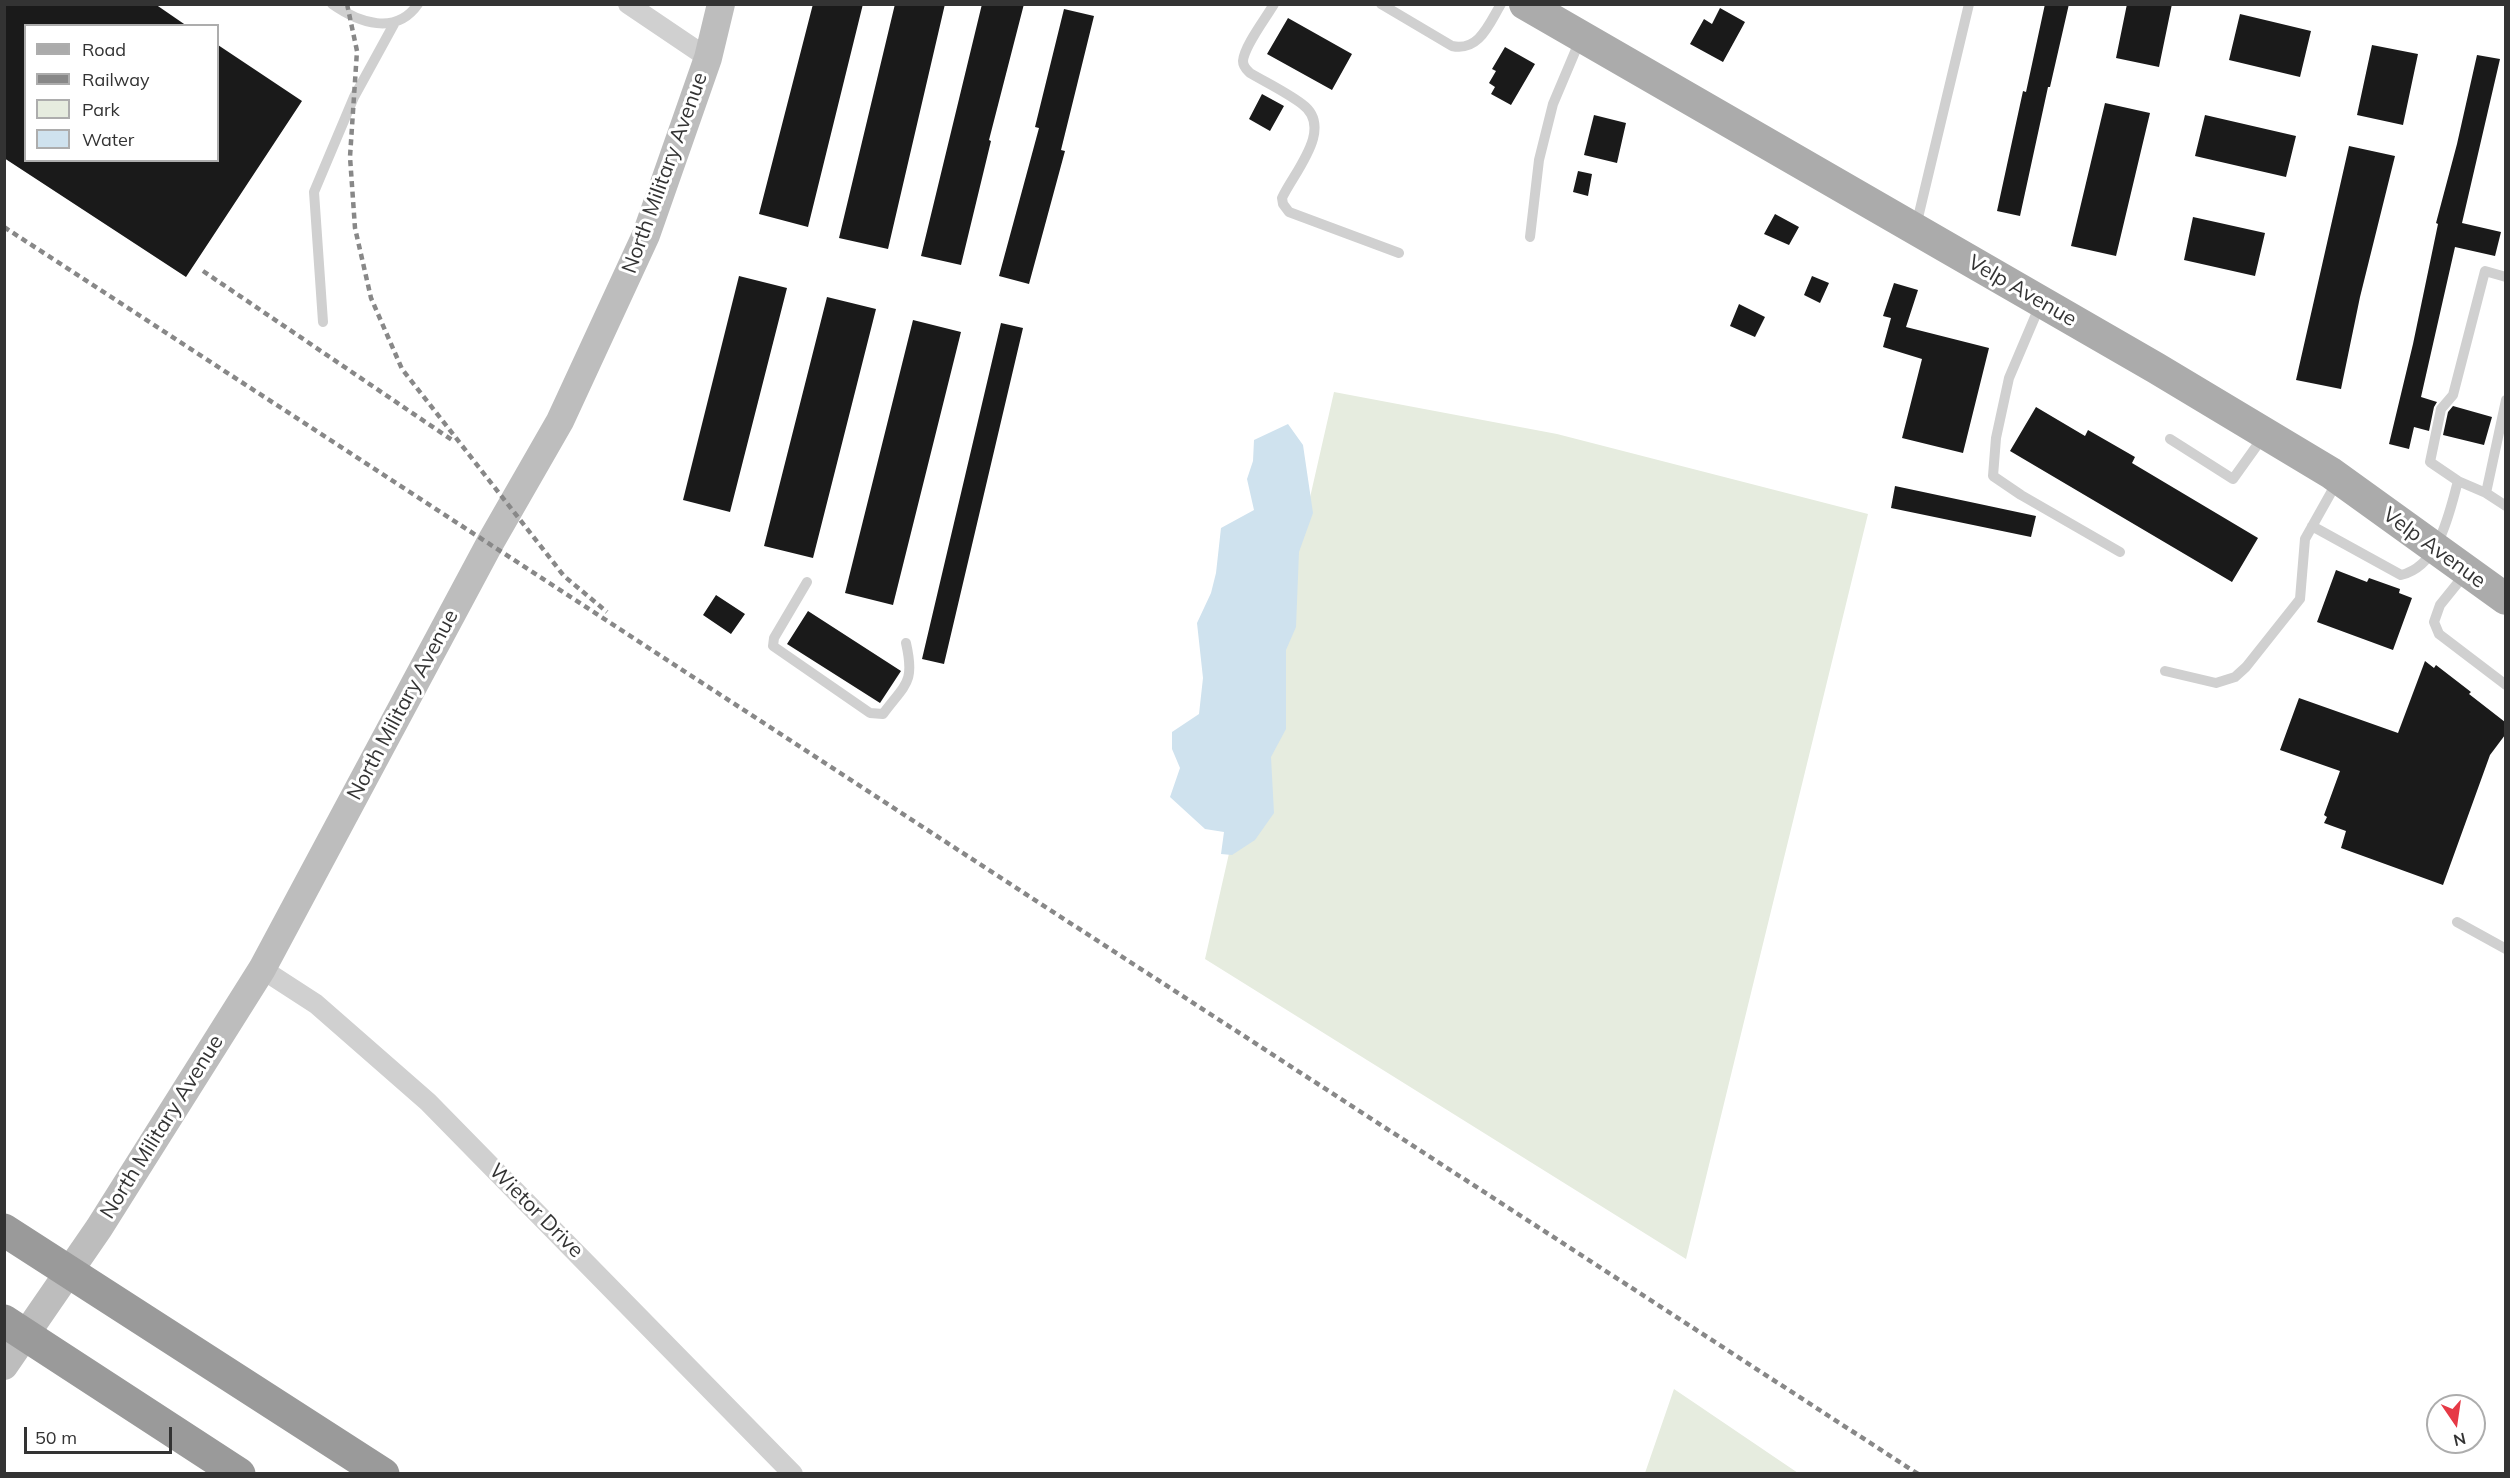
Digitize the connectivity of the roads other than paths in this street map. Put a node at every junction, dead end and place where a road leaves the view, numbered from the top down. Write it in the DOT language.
graph roads {
  1 [pos="332,4"];
  2 [pos="418,4"];
  3 [pos="628,4"];
  4 [pos="721,4"];
  5 [pos="1274,4"];
  6 [pos="1381,4"];
  7 [pos="1501,4"];
  8 [pos="1525,4"];
  9 [pos="1969,4"];
  10 [pos="394,24"];
  11 [pos="1581,37"];
  12 [pos="708,58"];
  13 [pos="1915,229"];
  14 [pos="1530,237"];
  15 [pos="1399,253"];
  16 [pos="2505,277"];
  17 [pos="2041,302"];
  18 [pos="323,322"];
  19 [pos="2505,400"];
  20 [pos="2265,434"];
  21 [pos="2170,439"];
  22 [pos="2338,479"];
  23 [pos="2458,481"];
  24 [pos="2486,493"];
  25 [pos="2505,506"];
  26 [pos="2312,526"];
  27 [pos="2435,549"];
  28 [pos="2120,552"];
  29 [pos="2467,572"];
  30 [pos="807,582"];
  31 [pos="2505,599"];
  32 [pos="906,643"];
  33 [pos="2165,671"];
  34 [pos="2505,685"];
  35 [pos="2457,922"];
  36 [pos="2505,949"];
  37 [pos="262,969"];
  38 [pos="4,1230"];
  39 [pos="4,1321"];
  40 [pos="4,1366"];
  41 [pos="239,1473"];
  42 [pos="383,1473"];
  43 [pos="793,1473"];
  1 -- 10 [label="lane"];
  2 -- 10 [label="lane"];
  3 -- 12 [label="street"];
  4 -- 12 [label="street, North Military Avenue"];
  5 -- 15 [label="lane"];
  6 -- 7 [label="lane"];
  8 -- 11 [label="main road, Velp Avenue"];
  9 -- 13 [label="lane"];
  10 -- 18 [label="lane"];
  11 -- 13 [label="main road, Velp Avenue"];
  11 -- 14 [label="lane"];
  12 -- 37 [label="street, North Military Avenue"];
  13 -- 17 [label="main road, Velp Avenue"];
  16 -- 23 [label="lane"];
  17 -- 20 [label="main road, Velp Avenue"];
  17 -- 28 [label="lane"];
  19 -- 24 [label="lane"];
  20 -- 21 [label="lane"];
  20 -- 22 [label="main road, Velp Avenue"];
  22 -- 26 [label="lane"];
  22 -- 27 [label="main road, Velp Avenue"];
  23 -- 24 [label="lane"];
  23 -- 27 [label="lane"];
  24 -- 25 [label="lane"];
  26 -- 27 [label="lane"];
  26 -- 33 [label="lane"];
  27 -- 29 [label="main road, Velp Avenue"];
  29 -- 31 [label="main road, Velp Avenue"];
  29 -- 34 [label="lane"];
  30 -- 32 [label="lane"];
  35 -- 36 [label="lane"];
  37 -- 40 [label="street, North Military Avenue"];
  37 -- 43 [label="street, Wietor Drive"];
  38 -- 42 [label="highway"];
  39 -- 41 [label="highway"];
}
